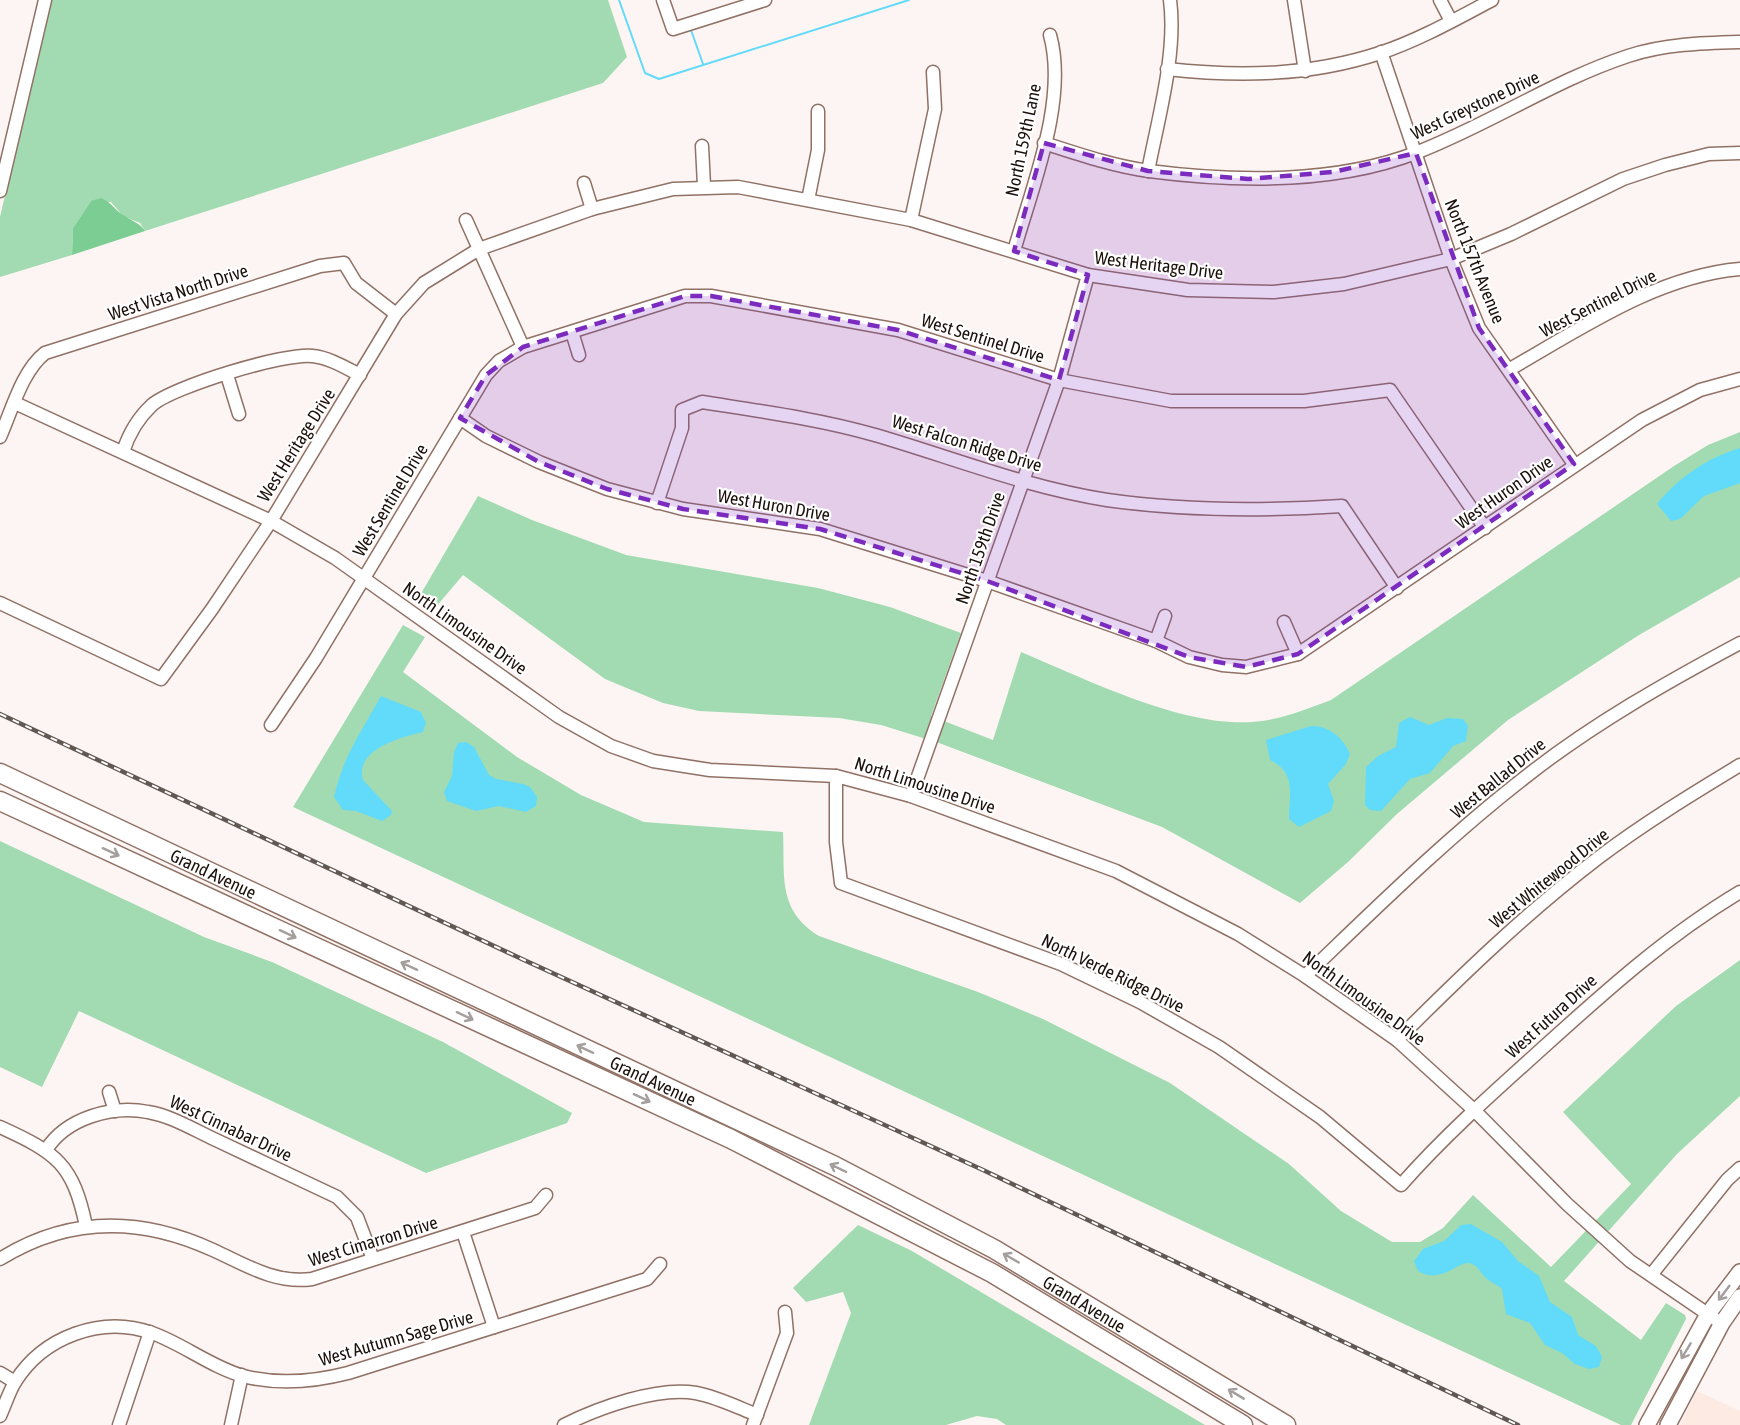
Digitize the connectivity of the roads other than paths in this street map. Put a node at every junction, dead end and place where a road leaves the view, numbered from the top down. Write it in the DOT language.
graph roads {
  1 [pos="45,0"];
  2 [pos="663,0"];
  3 [pos="1170,0"];
  4 [pos="1294,0"];
  5 [pos="1440,0"];
  6 [pos="1492,0"];
  7 [pos="757,1"];
  8 [pos="1451,21"];
  9 [pos="1050,35"];
  10 [pos="1740,42"];
  11 [pos="1381,52"];
  12 [pos="1167,69"];
  13 [pos="1305,71"];
  14 [pos="933,72"];
  15 [pos="818,111"];
  16 [pos="1044,143"];
  17 [pos="702,146"];
  18 [pos="1416,153"];
  19 [pos="1740,153"];
  20 [pos="1148,171"];
  21 [pos="584,183"];
  22 [pos="704,186"];
  23 [pos="0,191"];
  24 [pos="808,200"];
  25 [pos="592,209"];
  26 [pos="466,220"];
  27 [pos="911,220"];
  28 [pos="479,249"];
  29 [pos="1014,251"];
  30 [pos="1451,259"];
  31 [pos="1740,269"];
  32 [pos="1088,275"];
  33 [pos="396,314"];
  34 [pos="572,332"];
  35 [pos="523,347"];
  36 [pos="579,355"];
  37 [pos="1510,369"];
  38 [pos="227,375"];
  39 [pos="360,375"];
  40 [pos="1740,378"];
  41 [pos="1059,380"];
  42 [pos="15,403"];
  43 [pos="239,414"];
  44 [pos="460,418"];
  45 [pos="0,437"];
  46 [pos="123,452"];
  47 [pos="1574,464"];
  48 [pos="1022,480"];
  49 [pos="657,503"];
  50 [pos="271,521"];
  51 [pos="1485,528"];
  52 [pos="364,579"];
  53 [pos="987,581"];
  54 [pos="1397,588"];
  55 [pos="0,603"];
  56 [pos="1165,616"];
  57 [pos="1284,622"];
  58 [pos="1156,641"];
  59 [pos="1740,643"];
  60 [pos="1298,654"];
  61 [pos="271,725"];
  62 [pos="1740,765"];
  63 [pos="0,773"];
  64 [pos="836,776"];
  65 [pos="911,796"];
  66 [pos="0,801"];
  67 [pos="1740,892"];
  68 [pos="1305,976"];
  69 [pos="1397,1040"];
  70 [pos="110,1092"];
  71 [pos="115,1110"];
  72 [pos="1474,1111"];
  73 [pos="0,1127"];
  74 [pos="46,1150"];
  75 [pos="1740,1168"];
  76 [pos="1401,1185"];
  77 [pos="546,1195"];
  78 [pos="86,1227"];
  79 [pos="463,1232"];
  80 [pos="0,1259"];
  81 [pos="373,1259"];
  82 [pos="660,1264"];
  83 [pos="1740,1272"];
  84 [pos="1651,1275"];
  85 [pos="1740,1297"];
  86 [pos="785,1312"];
  87 [pos="1708,1314"];
  88 [pos="1722,1323"];
  89 [pos="494,1327"];
  90 [pos="150,1332"];
  91 [pos="0,1373"];
  92 [pos="242,1376"];
  93 [pos="15,1382"];
  94 [pos="0,1416"];
  95 [pos="755,1420"];
  96 [pos="1654,1423"];
  97 [pos="119,1425"];
  98 [pos="231,1425"];
  99 [pos="564,1425"];
  100 [pos="1243,1425"];
  101 [pos="1286,1425"];
  102 [pos="1668,1425"];
  1 -- 23 [label="street"];
  2 -- 7 [label="street"];
  3 -- 12 [label="street"];
  4 -- 13 [label="street"];
  5 -- 8 [label="street"];
  6 -- 8 [label="street"];
  8 -- 11 [label="street"];
  9 -- 16 [label="street, North 159th Lane"];
  10 -- 18 [label="street, West Greystone Drive"];
  11 -- 13 [label="street"];
  11 -- 18 [label="street, North 157th Avenue"];
  12 -- 13 [label="street"];
  12 -- 20 [label="street"];
  14 -- 27 [label="street"];
  15 -- 24 [label="street"];
  16 -- 20 [label="street, West Greystone Drive"];
  16 -- 29 [label="street, North 159th Lane"];
  17 -- 22 [label="street"];
  18 -- 20 [label="street, West Greystone Drive"];
  18 -- 30 [label="street, North 157th Avenue"];
  19 -- 30 [label="street, West Heritage Drive"];
  21 -- 25 [label="street"];
  22 -- 24 [label="street, West Heritage Drive"];
  22 -- 25 [label="street, West Heritage Drive"];
  24 -- 27 [label="street, West Heritage Drive"];
  25 -- 28 [label="street, West Heritage Drive"];
  26 -- 28 [label="street"];
  27 -- 29 [label="street, West Heritage Drive"];
  28 -- 33 [label="street, West Heritage Drive"];
  28 -- 35 [label="street"];
  29 -- 32 [label="street, West Heritage Drive"];
  30 -- 32 [label="street, West Heritage Drive"];
  30 -- 37 [label="street, North 157th Avenue"];
  31 -- 37 [label="street, West Sentinel Drive"];
  32 -- 41 [label="street, North 159th Drive"];
  33 -- 39 [label="street, West Heritage Drive"];
  33 -- 42 [label="street, West Vista North Drive"];
  34 -- 35 [label="street, West Sentinel Drive"];
  34 -- 36 [label="street"];
  34 -- 41 [label="street, West Sentinel Drive"];
  35 -- 44 [label="street, West Sentinel Drive"];
  37 -- 47 [label="street, North 157th Avenue"];
  38 -- 39 [label="street"];
  38 -- 43 [label="street"];
  38 -- 46 [label="street"];
  39 -- 50 [label="street, West Heritage Drive"];
  40 -- 47 [label="street, West Huron Drive"];
  41 -- 48 [label="street, North 159th Drive"];
  41 -- 51 [label="street, West Sentinel Drive"];
  42 -- 45 [label="street, West Vista North Drive"];
  42 -- 46 [label="street, North Limousine Drive"];
  44 -- 49 [label="street, West Huron Drive"];
  44 -- 52 [label="street, West Sentinel Drive"];
  46 -- 50 [label="street, North Limousine Drive"];
  47 -- 51 [label="street, West Huron Drive"];
  48 -- 49 [label="street, West Falcon Ridge Drive"];
  48 -- 53 [label="street, North 159th Drive"];
  48 -- 54 [label="street, West Falcon Ridge Drive"];
  49 -- 53 [label="street, West Huron Drive"];
  50 -- 52 [label="street, North Limousine Drive"];
  50 -- 55 [label="street, West Heritage Drive"];
  51 -- 54 [label="street, West Huron Drive"];
  52 -- 61 [label="street, West Sentinel Drive"];
  52 -- 64 [label="street, North Limousine Drive"];
  53 -- 58 [label="street, West Huron Drive"];
  53 -- 65 [label="street, North 159th Drive"];
  54 -- 60 [label="street, West Huron Drive"];
  56 -- 58 [label="street"];
  57 -- 60 [label="street"];
  58 -- 60 [label="street, West Huron Drive"];
  59 -- 68 [label="street, West Ballad Drive"];
  62 -- 69 [label="street, West Whitewood Drive"];
  101 -- 63 [label="highway, Grand Avenue, one-way"];
  64 -- 65 [label="street, North Limousine Drive"];
  64 -- 76 [label="street, North Verde Ridge Drive"];
  65 -- 68 [label="street, North Limousine Drive"];
  66 -- 100 [label="highway, Grand Avenue, one-way"];
  67 -- 72 [label="street, West Futura Drive"];
  68 -- 69 [label="street, North Limousine Drive"];
  69 -- 72 [label="street, North Limousine Drive"];
  70 -- 71 [label="street"];
  71 -- 74 [label="street, West Cinnabar Drive"];
  71 -- 81 [label="street, West Cinnabar Drive"];
  72 -- 76 [label="street, West Futura Drive"];
  72 -- 84 [label="street, North Limousine Drive"];
  73 -- 74 [label="street"];
  74 -- 78 [label="street"];
  75 -- 84 [label="street"];
  77 -- 79 [label="street, West Cimarron Drive"];
  78 -- 80 [label="street, West Cimarron Drive"];
  78 -- 81 [label="street, West Cimarron Drive"];
  79 -- 81 [label="street, West Cimarron Drive"];
  79 -- 89 [label="street"];
  82 -- 89 [label="street, West Autumn Sage Drive"];
  83 -- 87 [label="main road, one-way"];
  84 -- 87 [label="street, North Limousine Drive"];
  85 -- 88 [label="main road"];
  86 -- 95 [label="street"];
  87 -- 88 [label="street, North Limousine Drive"];
  87 -- 96 [label="main road, one-way"];
  88 -- 102 [label="main road"];
  89 -- 92 [label="street, West Autumn Sage Drive"];
  90 -- 92 [label="street, West Autumn Sage Drive"];
  90 -- 93 [label="street, West Autumn Sage Drive"];
  90 -- 97 [label="street"];
  91 -- 93 [label="street"];
  92 -- 98 [label="street"];
  93 -- 94 [label="street, West Autumn Sage Drive"];
  95 -- 99 [label="street"];
}
